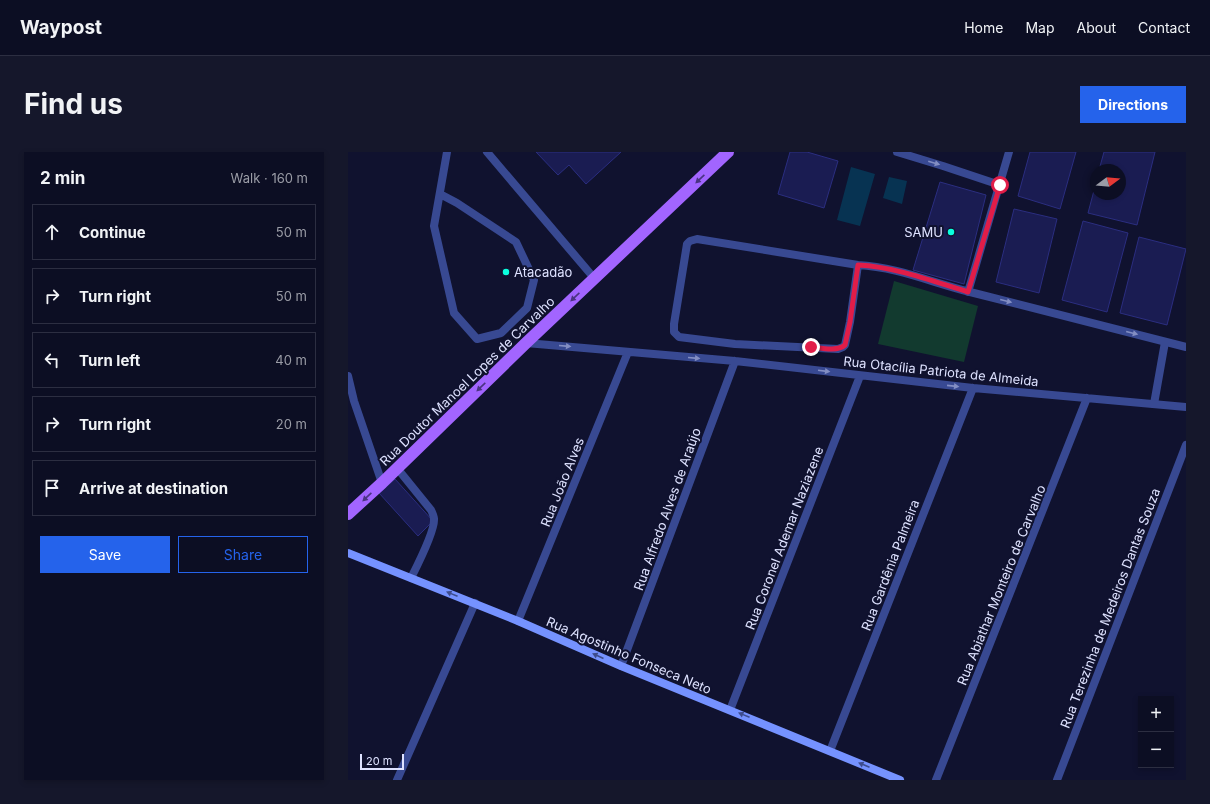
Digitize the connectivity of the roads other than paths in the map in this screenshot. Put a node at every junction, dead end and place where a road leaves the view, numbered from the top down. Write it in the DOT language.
graph roads {
  1 [pos="447,152"];
  2 [pos="487,152"];
  3 [pos="728,152"];
  4 [pos="897,152"];
  5 [pos="1008,152"];
  6 [pos="1000,185"];
  7 [pos="440,194"];
  8 [pos="858,265"];
  9 [pos="594,278"];
  10 [pos="968,292"];
  11 [pos="1165,342"];
  12 [pos="526,343"];
  13 [pos="1186,347"];
  14 [pos="628,352"];
  15 [pos="735,361"];
  16 [pos="348,376"];
  17 [pos="860,376"];
  18 [pos="972,388"];
  19 [pos="1087,398"];
  20 [pos="351,402"];
  21 [pos="1154,404"];
  22 [pos="1186,407"];
  23 [pos="1186,445"];
  24 [pos="398,468"];
  25 [pos="382,483"];
  26 [pos="348,514"];
  27 [pos="348,553"];
  28 [pos="412,578"];
  29 [pos="475,603"];
  30 [pos="518,621"];
  31 [pos="621,666"];
  32 [pos="730,710"];
  33 [pos="830,751"];
  34 [pos="397,780"];
  35 [pos="900,780"];
  36 [pos="936,780"];
  37 [pos="1057,780"];
  1 -- 7 [label="street"];
  2 -- 9 [label="street"];
  3 -- 9 [label="main road, Rua Doutor Manoel Lopes de Carvalho, one-way"];
  4 -- 6 [label="street, one-way"];
  5 -- 6 [label="street"];
  6 -- 10 [label="street"];
  7 -- 7 [label="street"];
  8 -- 8 [label="street"];
  8 -- 10 [label="street"];
  9 -- 12 [label="main road, Rua Doutor Manoel Lopes de Carvalho, one-way"];
  10 -- 11 [label="street, one-way"];
  11 -- 13 [label="street"];
  11 -- 21 [label="street"];
  12 -- 14 [label="street, Rua Otacília Patriota de Almeida, one-way"];
  12 -- 24 [label="main road, Rua Doutor Manoel Lopes de Carvalho, one-way"];
  14 -- 15 [label="street, Rua Otacília Patriota de Almeida, one-way"];
  14 -- 30 [label="street, Rua João Alves"];
  15 -- 17 [label="street, Rua Otacília Patriota de Almeida, one-way"];
  15 -- 31 [label="street, Rua Alfredo Alves de Araújo"];
  16 -- 20 [label="street"];
  17 -- 18 [label="street, Rua Otacília Patriota de Almeida, one-way"];
  17 -- 32 [label="street, Rua Coronel Ademar Naziazene"];
  18 -- 19 [label="street, Rua Otacília Patriota de Almeida"];
  18 -- 33 [label="street, Rua Gardênia Palmeira"];
  19 -- 21 [label="street, Rua Otacília Patriota de Almeida"];
  19 -- 36 [label="street, Rua Abiathar Monteiro de Carvalho"];
  20 -- 25 [label="street"];
  21 -- 22 [label="street, Rua Otacília Patriota de Almeida"];
  23 -- 37 [label="street, Rua Terezinha de Medeiros Dantas Souza"];
  24 -- 25 [label="main road, Rua Doutor Manoel Lopes de Carvalho"];
  24 -- 28 [label="street"];
  25 -- 26 [label="main road, Rua Doutor Manoel Lopes de Carvalho, one-way"];
  27 -- 28 [label="main road, Rua Agostinho Fonseca Neto"];
  29 -- 28 [label="main road, Rua Agostinho Fonseca Neto, one-way"];
  29 -- 30 [label="main road, Rua Agostinho Fonseca Neto"];
  29 -- 34 [label="street"];
  31 -- 30 [label="main road, Rua Agostinho Fonseca Neto, one-way"];
  31 -- 32 [label="main road, Rua Agostinho Fonseca Neto"];
  33 -- 32 [label="main road, Rua Agostinho Fonseca Neto, one-way"];
  35 -- 33 [label="main road, Rua Agostinho Fonseca Neto, one-way"];
}
